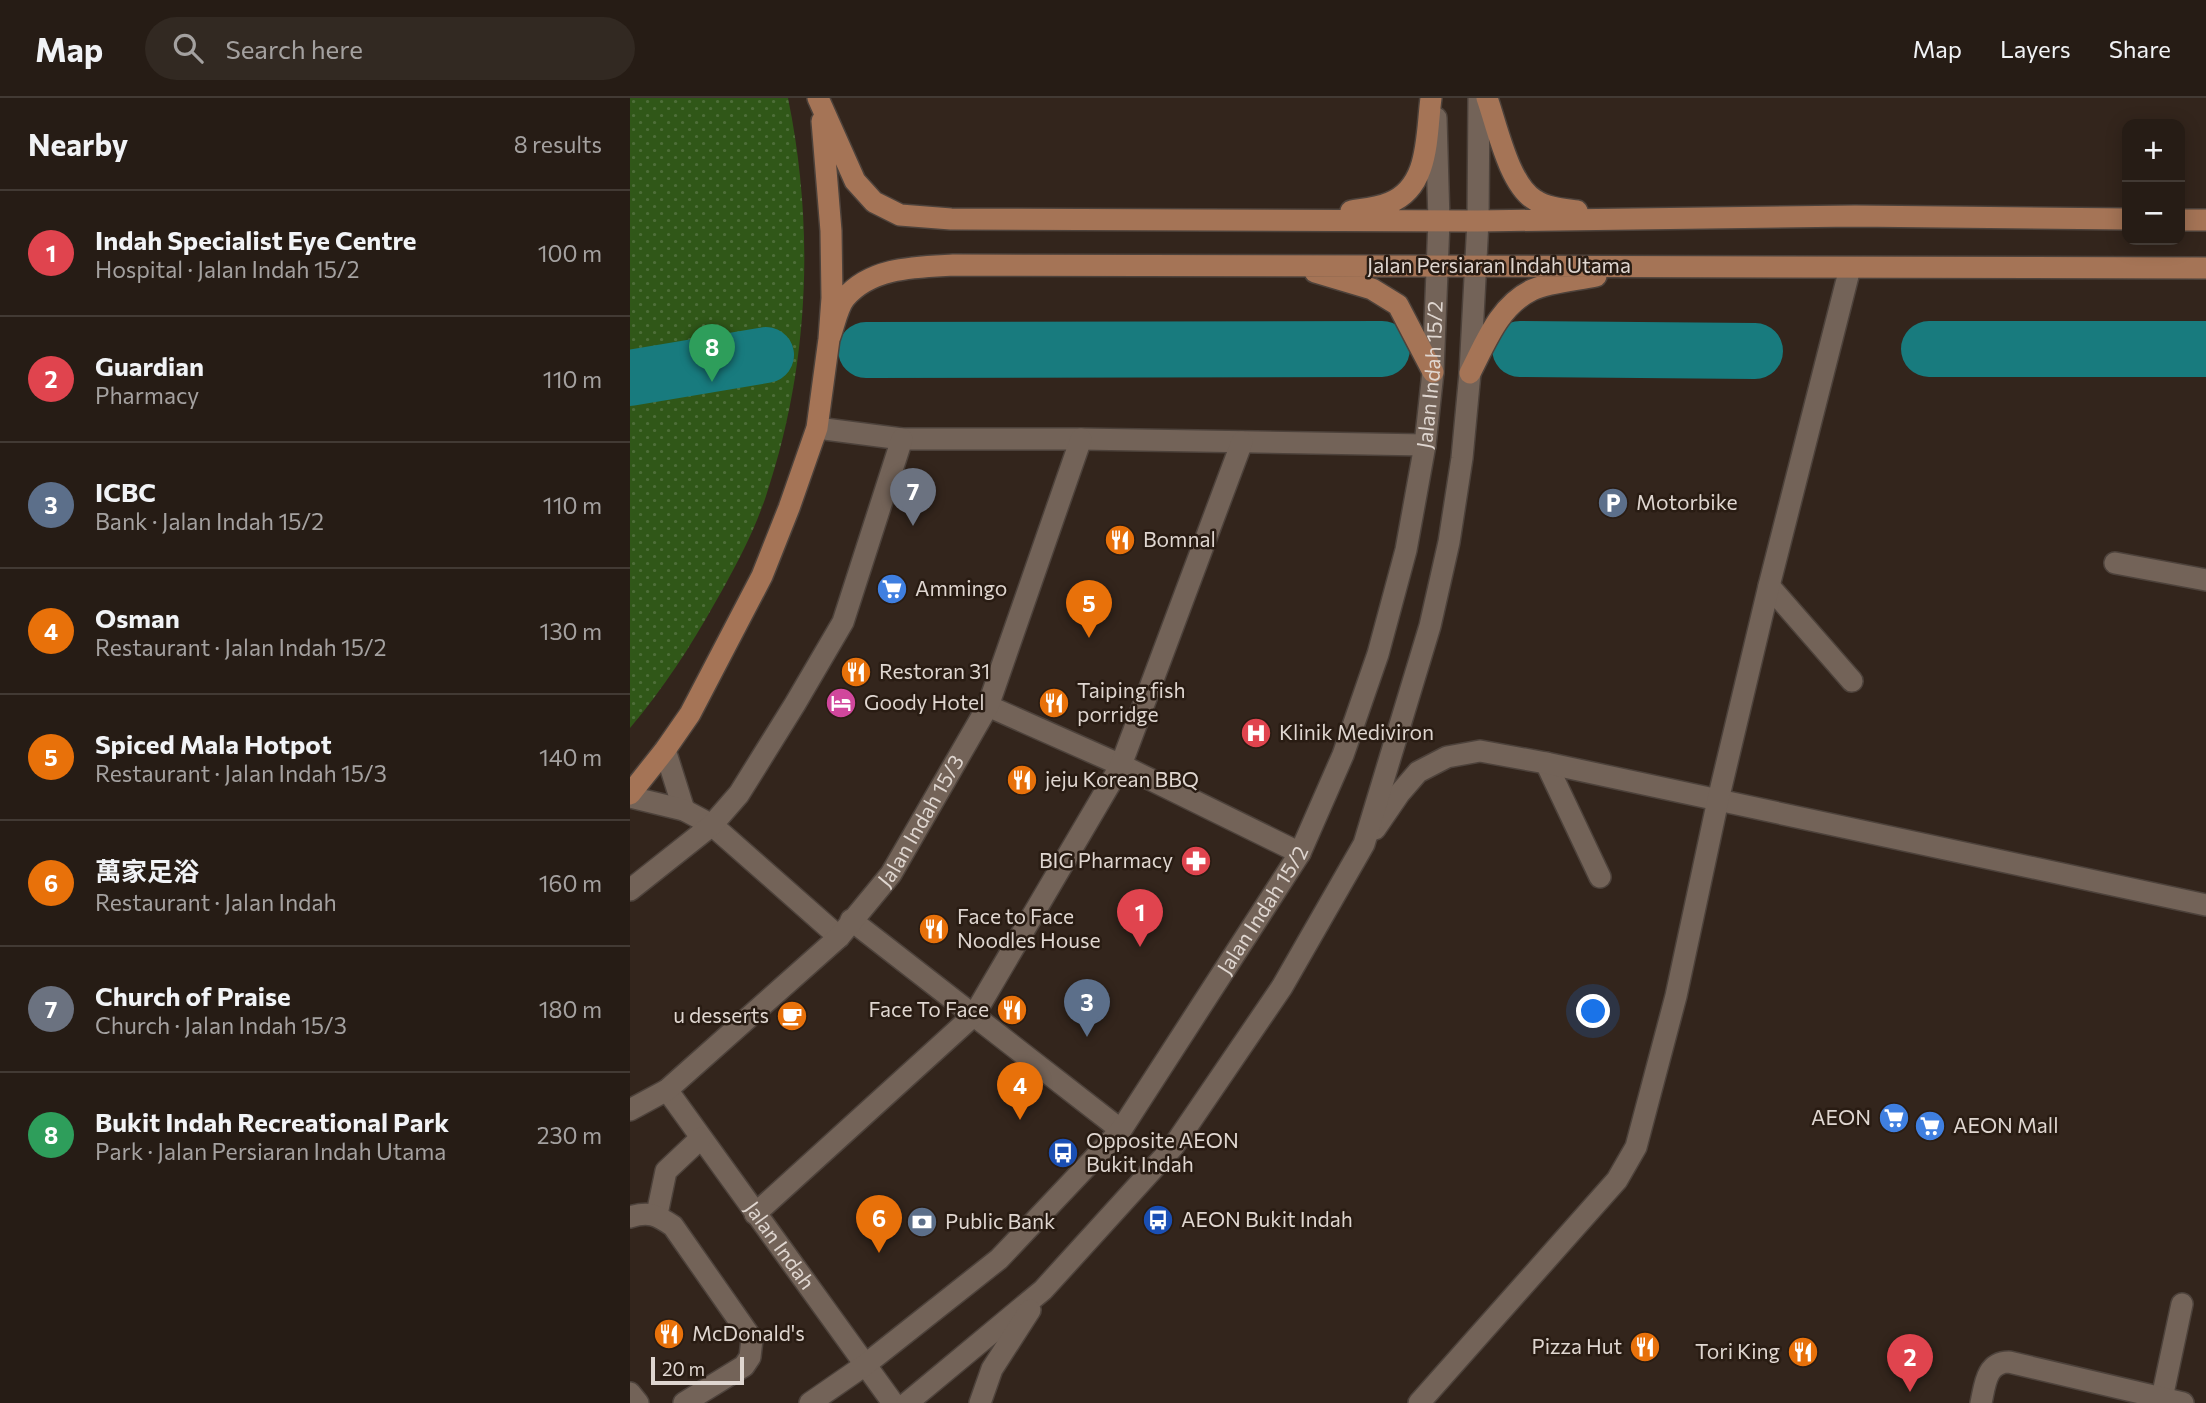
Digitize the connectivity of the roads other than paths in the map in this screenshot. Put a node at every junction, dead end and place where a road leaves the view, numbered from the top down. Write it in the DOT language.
graph roads {
  1 [pos="1433,98"];
  2 [pos="1479,98"];
  3 [pos="1487,98"];
  4 [pos="819,102"];
  5 [pos="2122,219"];
  6 [pos="1633,220"];
  7 [pos="2185,220"];
  8 [pos="2206,220"];
  9 [pos="1294,221"];
  10 [pos="1439,221"];
  11 [pos="1478,221"];
  12 [pos="1290,265"];
  13 [pos="1438,266"];
  14 [pos="1476,266"];
  15 [pos="1640,267"];
  16 [pos="1850,268"];
  17 [pos="2206,268"];
  18 [pos="829,339"];
  19 [pos="1433,372"];
  20 [pos="1470,373"];
  21 [pos="817,428"];
  22 [pos="902,439"];
  23 [pos="1081,439"];
  24 [pos="1242,442"];
  25 [pos="1425,445"];
  26 [pos="2115,563"];
  27 [pos="2206,580"];
  28 [pos="1769,586"];
  29 [pos="1852,681"];
  30 [pos="988,706"];
  31 [pos="665,750"];
  32 [pos="1546,763"];
  33 [pos="1121,765"];
  34 [pos="630,795"];
  35 [pos="1718,800"];
  36 [pos="684,810"];
  37 [pos="712,825"];
  38 [pos="1364,844"];
  39 [pos="1300,853"];
  40 [pos="1600,877"];
  41 [pos="630,890"];
  42 [pos="2206,905"];
  43 [pos="845,929"];
  44 [pos="974,1015"];
  45 [pos="667,1090"];
  46 [pos="630,1110"];
  47 [pos="1121,1130"];
  48 [pos="701,1138"];
  49 [pos="657,1214"];
  50 [pos="755,1214"];
  51 [pos="630,1217"];
  52 [pos="1043,1290"];
  53 [pos="2182,1304"];
  54 [pos="865,1366"];
  55 [pos="630,1393"];
  56 [pos="2173,1400"];
  57 [pos="638,1403"];
  58 [pos="684,1403"];
  59 [pos="810,1403"];
  60 [pos="893,1403"];
  61 [pos="907,1403"];
  62 [pos="980,1403"];
  63 [pos="1419,1403"];
  64 [pos="1981,1403"];
  1 -- 9 [label="main road"];
  1 -- 10 [label="street, Jalan Indah 15/2"];
  2 -- 11 [label="street, Jalan Indah 15/2"];
  3 -- 6 [label="main road"];
  4 -- 9 [label="main road, Jalan Persiaran Indah Utama"];
  4 -- 18 [label="main road, Jalan Persiaran Indah Utama"];
  5 -- 6 [label="main road, Jalan Persiaran Indah Utama"];
  6 -- 11 [label="main road, Jalan Persiaran Indah Utama"];
  7 -- 8 [label="main road"];
  9 -- 10 [label="main road, Jalan Persiaran Indah Utama"];
  10 -- 11 [label="main road, Jalan Persiaran Indah Utama"];
  10 -- 13 [label="street, Jalan Indah 15/2"];
  11 -- 14 [label="street, Jalan Indah 15/2"];
  12 -- 13 [label="main road, Jalan Persiaran Indah Utama"];
  12 -- 18 [label="main road, Jalan Persiaran Indah Utama"];
  12 -- 19 [label="main road"];
  13 -- 14 [label="main road, Jalan Persiaran Indah Utama"];
  13 -- 19 [label="street, Jalan Indah 15/2"];
  14 -- 15 [label="main road, Jalan Persiaran Indah Utama"];
  14 -- 20 [label="street, Jalan Indah 15/2"];
  15 -- 16 [label="main road, Jalan Persiaran Indah Utama"];
  15 -- 20 [label="main road"];
  16 -- 17 [label="main road, Jalan Persiaran Indah Utama"];
  16 -- 28 [label="street"];
  18 -- 21 [label="main road, Jalan Persiaran Indah Utama"];
  19 -- 25 [label="street, Jalan Indah 15/2"];
  20 -- 38 [label="street, Jalan Indah 15/2"];
  21 -- 22 [label="street"];
  21 -- 31 [label="main road, Jalan Persiaran Indah Utama"];
  22 -- 23 [label="street"];
  22 -- 37 [label="street"];
  23 -- 24 [label="street"];
  23 -- 30 [label="street, Jalan Indah 15/3"];
  24 -- 25 [label="street"];
  24 -- 33 [label="street"];
  25 -- 39 [label="street, Jalan Indah 15/2"];
  26 -- 27 [label="street"];
  28 -- 29 [label="street"];
  28 -- 35 [label="street"];
  30 -- 33 [label="street"];
  30 -- 43 [label="street, Jalan Indah 15/3"];
  31 -- 34 [label="main road, Jalan Persiaran Indah Utama"];
  31 -- 36 [label="street"];
  32 -- 35 [label="street"];
  32 -- 38 [label="street"];
  32 -- 40 [label="street"];
  33 -- 39 [label="street"];
  33 -- 44 [label="street"];
  34 -- 36 [label="street"];
  35 -- 42 [label="street"];
  35 -- 63 [label="street"];
  36 -- 37 [label="street"];
  37 -- 41 [label="street"];
  37 -- 43 [label="street"];
  38 -- 52 [label="street, Jalan Indah 15/2"];
  39 -- 47 [label="street, Jalan Indah 15/2"];
  43 -- 44 [label="street"];
  43 -- 45 [label="street, Jalan Indah 15/3"];
  44 -- 47 [label="street"];
  44 -- 50 [label="street"];
  45 -- 46 [label="street, Jalan Indah 15/3"];
  45 -- 48 [label="street, Jalan Indah"];
  47 -- 54 [label="street, Jalan Indah 15/2"];
  48 -- 49 [label="street"];
  48 -- 50 [label="street, Jalan Indah"];
  49 -- 51 [label="street"];
  49 -- 58 [label="street"];
  50 -- 54 [label="street, Jalan Indah"];
  52 -- 61 [label="street, Jalan Indah 15/2"];
  52 -- 62 [label="street"];
  53 -- 56 [label="street"];
  54 -- 59 [label="street, Jalan Indah 15/2"];
  54 -- 60 [label="street, Jalan Indah"];
  55 -- 57 [label="street"];
  56 -- 64 [label="street"];
}
